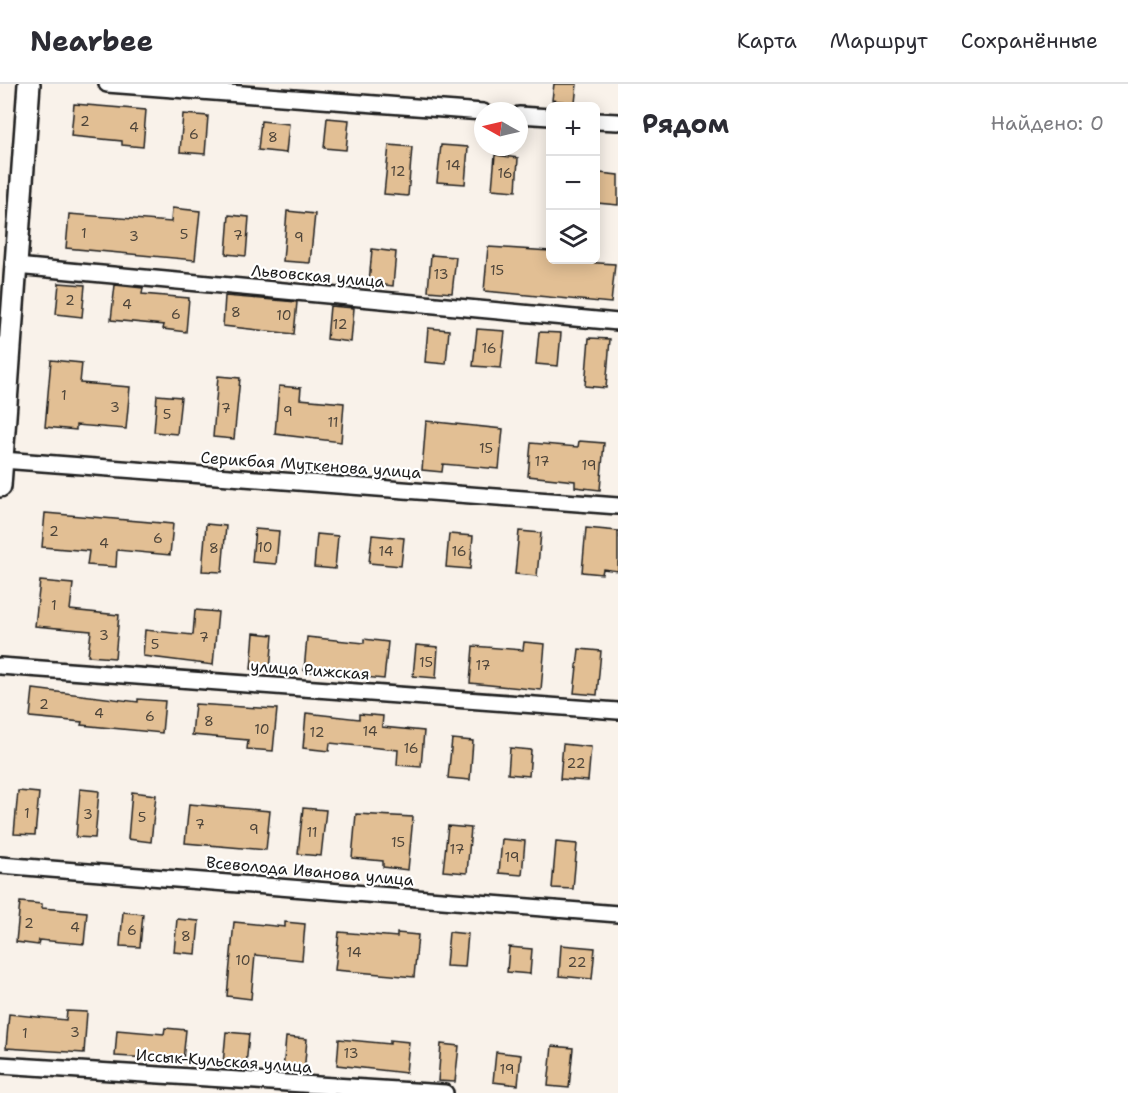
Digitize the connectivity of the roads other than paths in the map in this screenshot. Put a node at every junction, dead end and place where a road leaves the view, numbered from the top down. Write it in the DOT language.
graph roads {
  1 [pos="29,84"];
  2 [pos="107,84"];
  3 [pos="474,111"];
  4 [pos="528,116"];
  5 [pos="546,117"];
  6 [pos="600,121"];
  7 [pos="618,122"];
  8 [pos="16,266"];
  9 [pos="618,322"];
  10 [pos="2,460"];
  11 [pos="0,486"];
  12 [pos="618,506"];
  13 [pos="0,666"];
  14 [pos="618,711"];
  15 [pos="0,865"];
  16 [pos="618,914"];
  17 [pos="0,1065"];
  18 [pos="445,1093"];
  1 -- 8 [label="main road"];
  2 -- 3 [label="street"];
  4 -- 5 [label="street"];
  6 -- 7 [label="street"];
  8 -- 9 [label="street, Львовская улица"];
  8 -- 10 [label="main road"];
  10 -- 11 [label="main road"];
  10 -- 12 [label="street, Серикбая Муткенова улица"];
  13 -- 14 [label="street, улица Рижская"];
  15 -- 16 [label="street, Всеволода Иванова улица"];
  17 -- 18 [label="street, Иссык-Кульская улица"];
}
